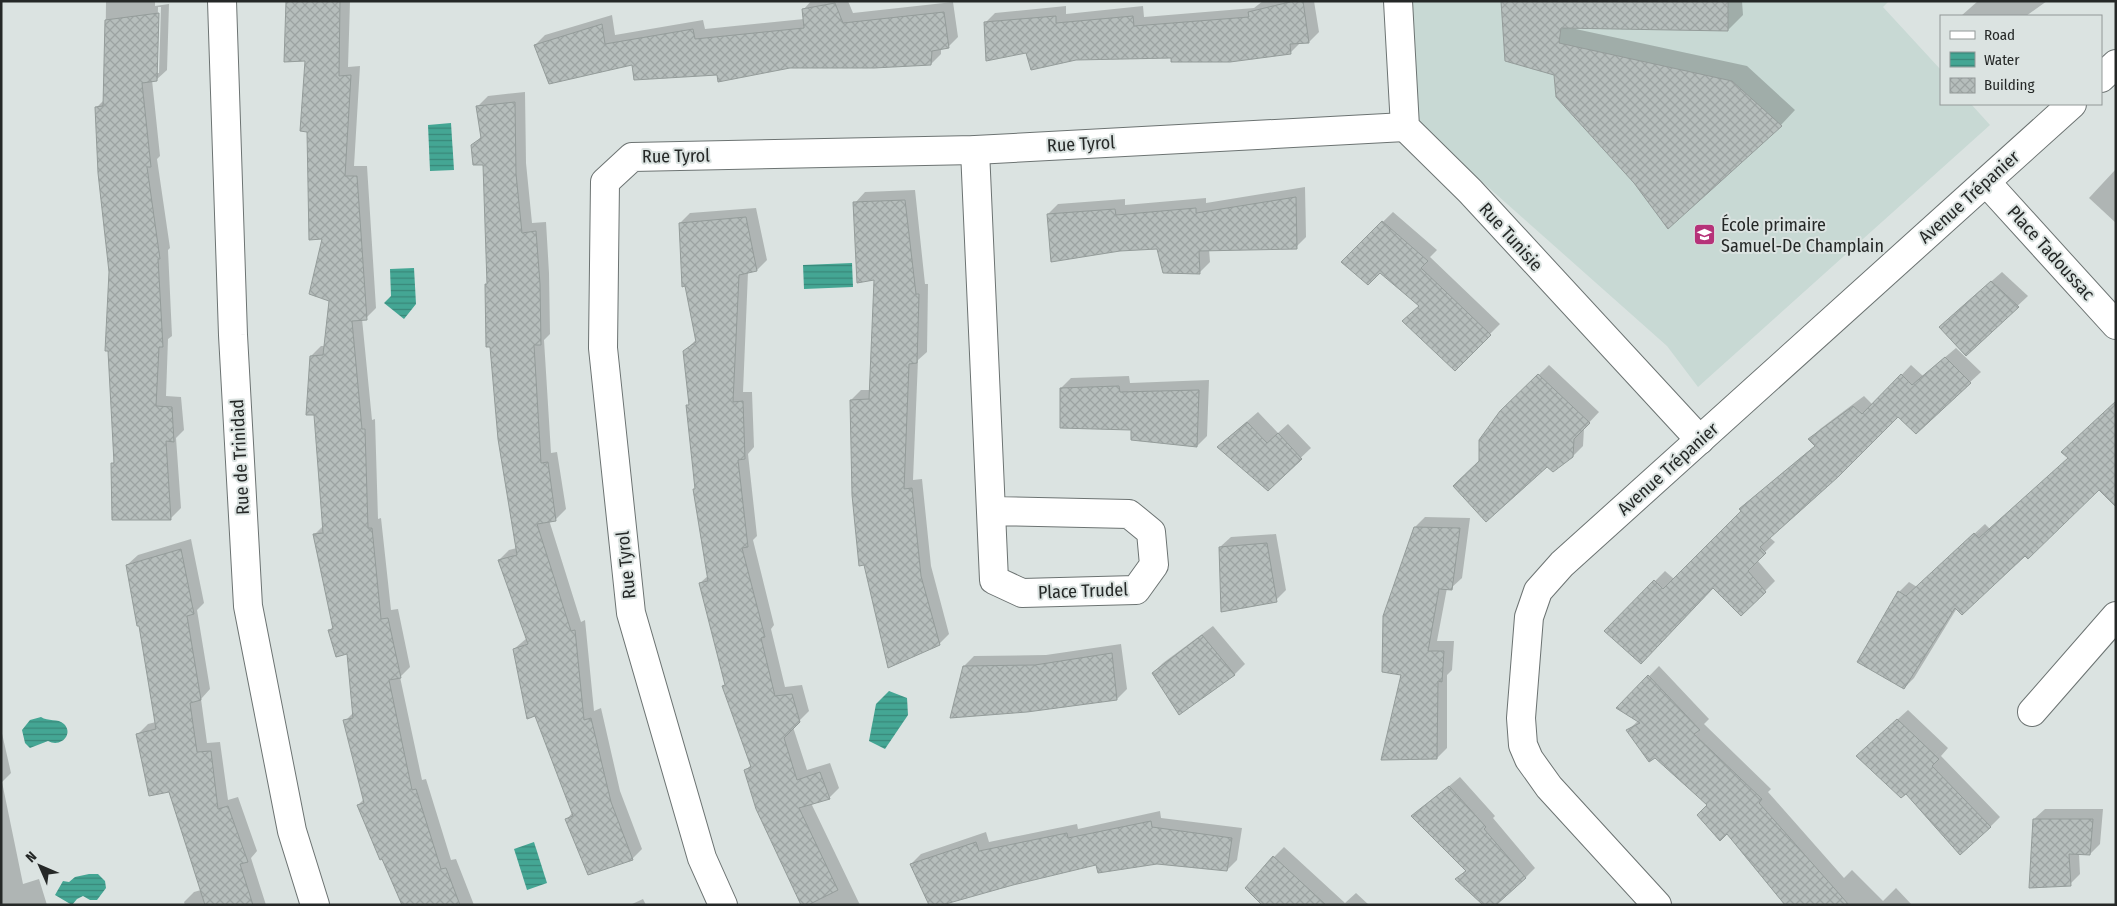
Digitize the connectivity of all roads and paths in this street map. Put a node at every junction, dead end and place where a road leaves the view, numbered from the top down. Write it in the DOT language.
graph roads {
  1 [pos="222,1"];
  2 [pos="1398,1"];
  3 [pos="2116,64"];
  4 [pos="2102,77"];
  5 [pos="2071,105"];
  6 [pos="1405,127"];
  7 [pos="975,150"];
  8 [pos="1986,182"];
  9 [pos="2116,325"];
  10 [pos="1700,440"];
  11 [pos="992,511"];
  12 [pos="2116,616"];
  13 [pos="2032,712"];
  14 [pos="315,905"];
  15 [pos="723,905"];
  16 [pos="1657,905"];
  1 -- 14 [label="street, Rue de Trinidad"];
  2 -- 6 [label="street"];
  3 -- 4 [label="street"];
  5 -- 8 [label="street, Avenue Trépanier"];
  6 -- 7 [label="street, Rue Tyrol"];
  6 -- 10 [label="street, Rue Tunisie"];
  7 -- 11 [label="street, Place Trudel"];
  7 -- 15 [label="street, Rue Tyrol"];
  8 -- 9 [label="street, Place Tadoussac"];
  8 -- 10 [label="street, Avenue Trépanier"];
  10 -- 16 [label="street, Avenue Trépanier"];
  11 -- 11 [label="street, Place Trudel"];
  12 -- 13 [label="street"];
}
